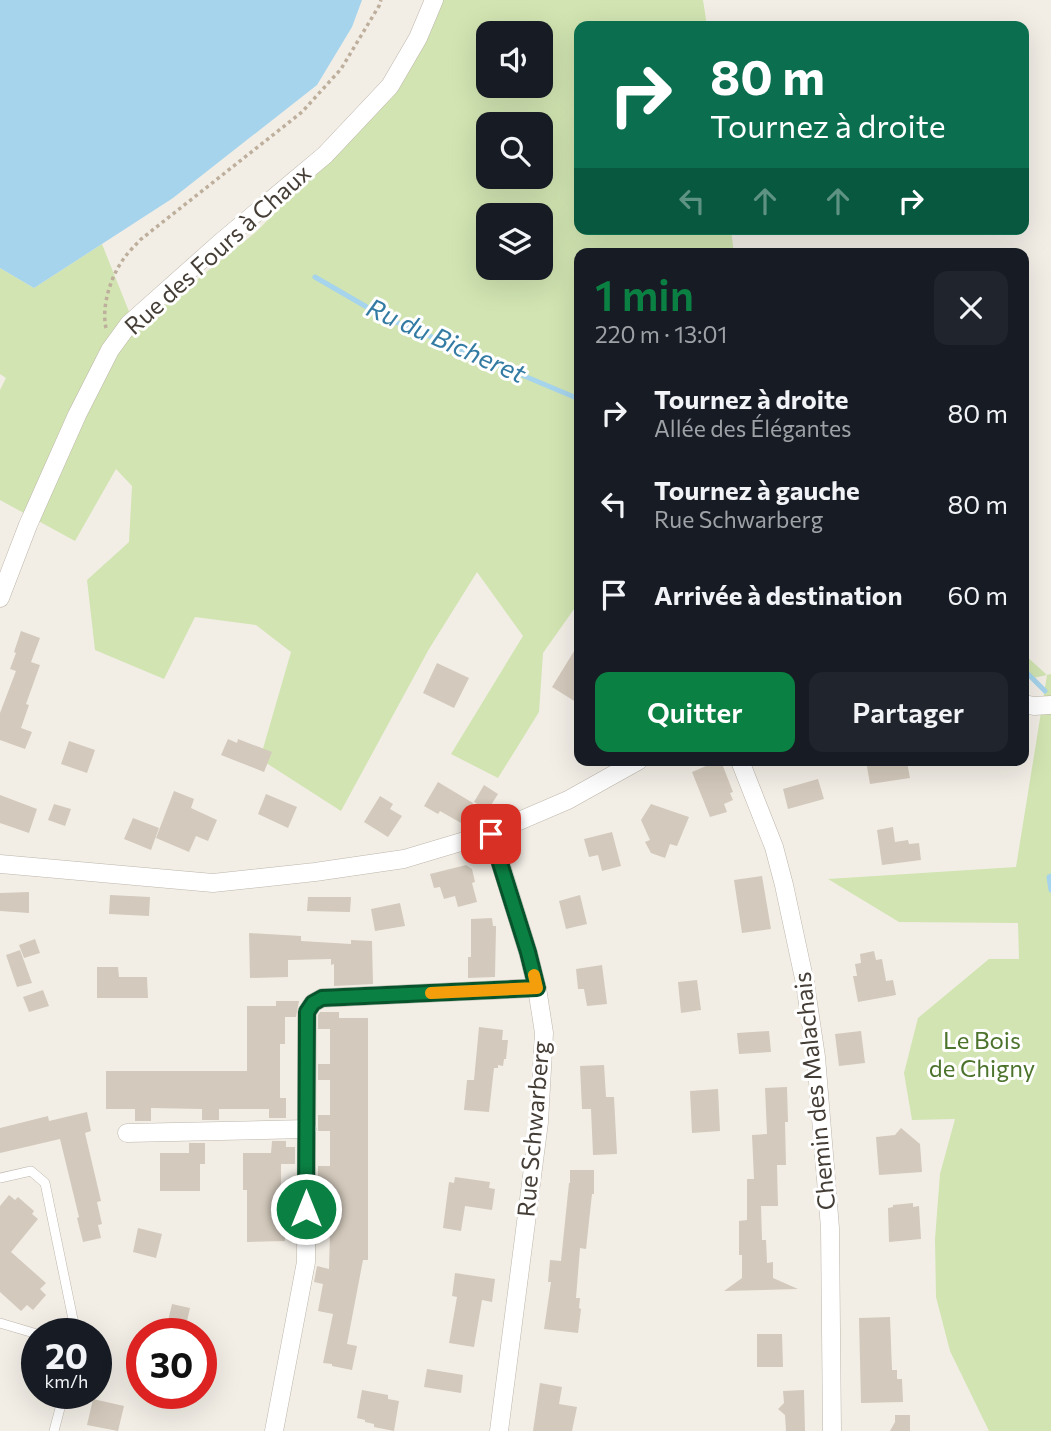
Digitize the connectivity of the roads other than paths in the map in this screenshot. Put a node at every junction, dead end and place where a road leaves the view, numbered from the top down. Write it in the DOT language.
graph roads {
  1 [pos="434,0"];
  2 [pos="0,598"];
  3 [pos="1029,705"];
  4 [pos="1051,705"];
  5 [pos="629,766"];
  6 [pos="742,766"];
  7 [pos="491,834"];
  8 [pos="0,864"];
  9 [pos="537,988"];
  10 [pos="307,1129"];
  11 [pos="127,1133"];
  12 [pos="0,1178"];
  13 [pos="73,1318"];
  14 [pos="0,1323"];
  15 [pos="21,1329"];
  16 [pos="60,1409"];
  17 [pos="54,1431"];
  18 [pos="274,1431"];
  19 [pos="499,1431"];
  20 [pos="832,1431"];
  1 -- 2 [label="street, Rue des Fours à Chaux"];
  3 -- 4 [label="street"];
  5 -- 7 [label="street"];
  6 -- 20 [label="street, Chemin des Malachais"];
  7 -- 8 [label="street"];
  7 -- 9 [label="street, Rue Schwarberg"];
  9 -- 10 [label="street"];
  9 -- 19 [label="street, Rue Schwarberg"];
  10 -- 11 [label="street"];
  10 -- 18 [label="street"];
  12 -- 13 [label="lane"];
  14 -- 15 [label="lane"];
  16 -- 17 [label="lane"];
}
